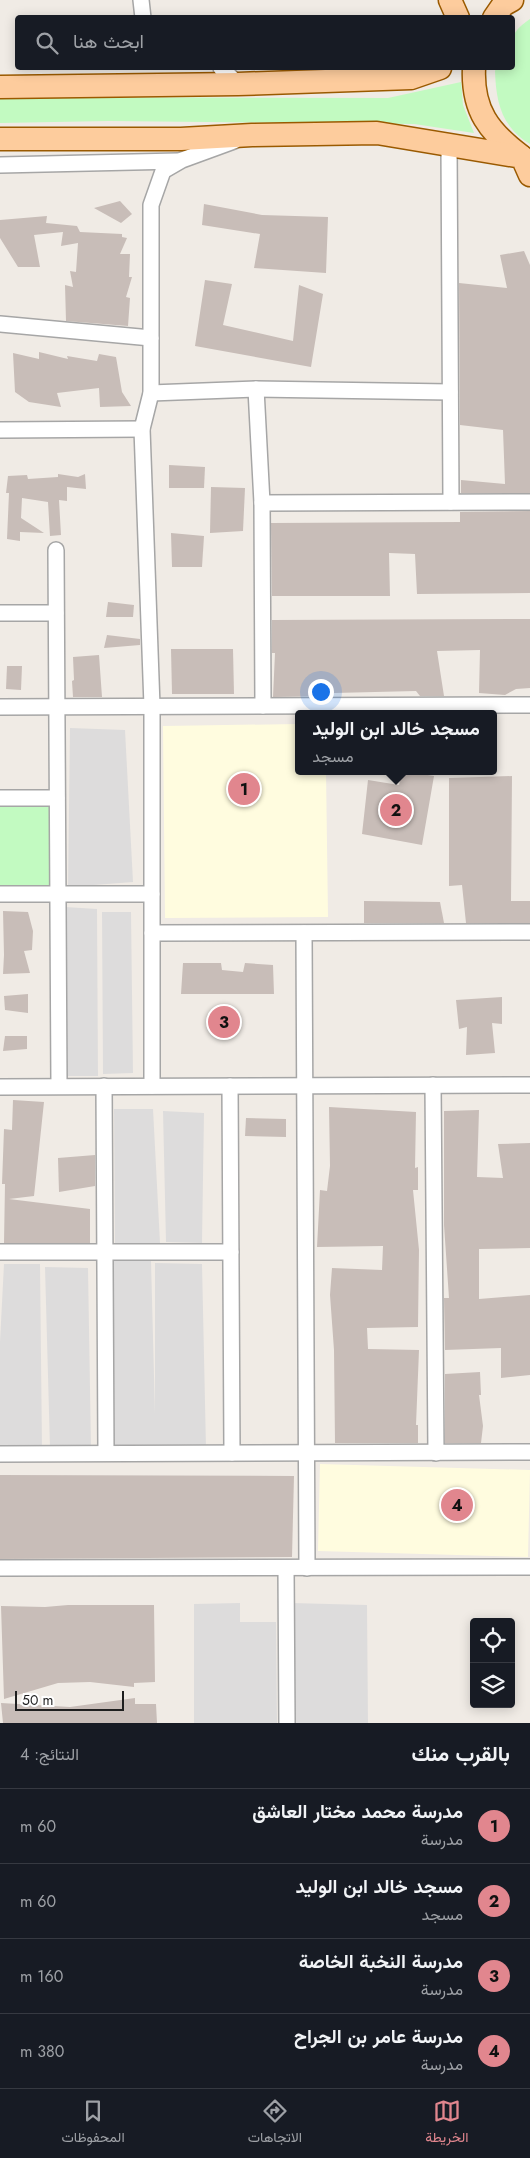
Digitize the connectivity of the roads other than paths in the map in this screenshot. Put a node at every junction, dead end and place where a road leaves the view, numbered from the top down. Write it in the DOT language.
graph roads {
  1 [pos="141,0"];
  2 [pos="450,0"];
  3 [pos="512,0"];
  4 [pos="144,15"];
  5 [pos="457,15"];
  6 [pos="496,15"];
  7 [pos="223,70"];
  8 [pos="434,70"];
  9 [pos="474,70"];
  10 [pos="238,84"];
  11 [pos="0,87"];
  12 [pos="252,135"];
  13 [pos="0,139"];
  14 [pos="449,144"];
  15 [pos="182,160"];
  16 [pos="527,164"];
  17 [pos="0,165"];
  18 [pos="0,324"];
  19 [pos="151,338"];
  20 [pos="256,389"];
  21 [pos="450,392"];
  22 [pos="151,393"];
  23 [pos="142,429"];
  24 [pos="0,430"];
  25 [pos="451,502"];
  26 [pos="530,502"];
  27 [pos="262,503"];
  28 [pos="56,550"];
  29 [pos="0,613"];
  30 [pos="56,613"];
  31 [pos="530,705"];
  32 [pos="152,706"];
  33 [pos="263,706"];
  34 [pos="0,707"];
  35 [pos="57,707"];
  36 [pos="0,798"];
  37 [pos="57,798"];
  38 [pos="0,894"];
  39 [pos="58,894"];
  40 [pos="152,894"];
  41 [pos="530,932"];
  42 [pos="152,933"];
  43 [pos="304,933"];
  44 [pos="433,1085"];
  45 [pos="0,1086"];
  46 [pos="59,1086"];
  47 [pos="104,1086"];
  48 [pos="152,1086"];
  49 [pos="230,1086"];
  50 [pos="305,1086"];
  51 [pos="530,1086"];
  52 [pos="0,1252"];
  53 [pos="105,1252"];
  54 [pos="231,1252"];
  55 [pos="436,1452"];
  56 [pos="530,1452"];
  57 [pos="106,1453"];
  58 [pos="232,1453"];
  59 [pos="307,1453"];
  60 [pos="0,1454"];
  61 [pos="530,1567"];
  62 [pos="0,1568"];
  63 [pos="286,1568"];
  64 [pos="307,1568"];
  65 [pos="287,1723"];
  1 -- 4 [label="street"];
  2 -- 5 [label="main road"];
  3 -- 6 [label="main road"];
  7 -- 10 [label="street"];
  8 -- 10 [label="main road"];
  9 -- 16 [label="main road"];
  10 -- 11 [label="main road"];
  12 -- 13 [label="main road"];
  12 -- 14 [label="main road"];
  12 -- 15 [label="street"];
  14 -- 16 [label="main road"];
  14 -- 21 [label="street"];
  15 -- 17 [label="street"];
  15 -- 19 [label="street"];
  18 -- 19 [label="street"];
  19 -- 22 [label="street"];
  20 -- 21 [label="street"];
  20 -- 22 [label="street"];
  20 -- 27 [label="street"];
  21 -- 25 [label="street"];
  22 -- 23 [label="street"];
  23 -- 24 [label="street"];
  23 -- 32 [label="street"];
  25 -- 26 [label="street"];
  25 -- 27 [label="street"];
  27 -- 33 [label="street"];
  28 -- 30 [label="street"];
  29 -- 30 [label="street"];
  30 -- 35 [label="street"];
  31 -- 33 [label="street"];
  32 -- 33 [label="street"];
  32 -- 35 [label="street"];
  32 -- 40 [label="street"];
  34 -- 35 [label="street"];
  35 -- 37 [label="street"];
  36 -- 37 [label="street"];
  37 -- 39 [label="street"];
  38 -- 39 [label="street"];
  39 -- 40 [label="street"];
  39 -- 46 [label="street"];
  40 -- 42 [label="street"];
  41 -- 43 [label="street"];
  42 -- 43 [label="street"];
  42 -- 48 [label="street"];
  43 -- 50 [label="street"];
  44 -- 50 [label="street"];
  44 -- 51 [label="street"];
  44 -- 55 [label="street"];
  45 -- 46 [label="street"];
  46 -- 47 [label="street"];
  47 -- 48 [label="street"];
  47 -- 53 [label="street"];
  48 -- 49 [label="street"];
  49 -- 50 [label="street"];
  49 -- 54 [label="street"];
  50 -- 59 [label="street"];
  52 -- 53 [label="street"];
  53 -- 54 [label="street"];
  53 -- 57 [label="street"];
  54 -- 58 [label="street"];
  55 -- 56 [label="street"];
  55 -- 59 [label="street"];
  57 -- 58 [label="street"];
  57 -- 60 [label="street"];
  58 -- 59 [label="street"];
  59 -- 64 [label="street"];
  61 -- 64 [label="street"];
  62 -- 63 [label="street"];
  63 -- 64 [label="street"];
  63 -- 65 [label="street"];
}
